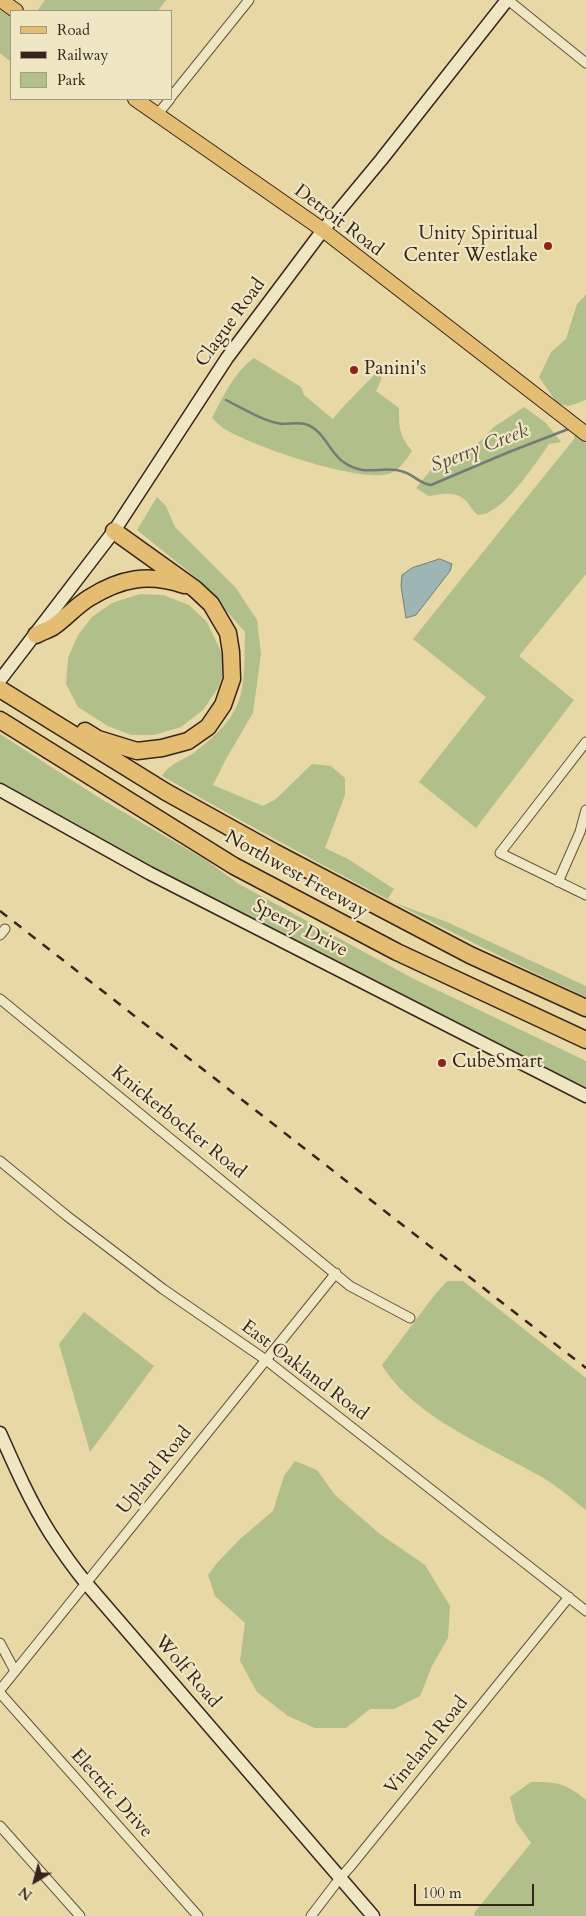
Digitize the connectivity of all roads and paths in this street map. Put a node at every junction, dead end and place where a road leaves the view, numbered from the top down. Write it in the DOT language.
graph roads {
  1 [pos="1,0"];
  2 [pos="249,0"];
  3 [pos="507,0"];
  4 [pos="15,10"];
  5 [pos="586,63"];
  6 [pos="172,97"];
  7 [pos="136,100"];
  8 [pos="169,100"];
  9 [pos="157,115"];
  10 [pos="323,230"];
  11 [pos="585,433"];
  12 [pos="114,531"];
  13 [pos="195,589"];
  14 [pos="36,635"];
  15 [pos="0,680"];
  16 [pos="0,689"];
  17 [pos="14,698"];
  18 [pos="0,720"];
  19 [pos="586,742"];
  20 [pos="0,790"];
  21 [pos="586,810"];
  22 [pos="558,882"];
  23 [pos="586,895"];
  24 [pos="0,999"];
  25 [pos="586,1008"];
  26 [pos="586,1040"];
  27 [pos="586,1096"];
  28 [pos="0,1161"];
  29 [pos="336,1272"];
  30 [pos="410,1318"];
  31 [pos="266,1360"];
  32 [pos="0,1433"];
  33 [pos="86,1583"];
  34 [pos="569,1597"];
  35 [pos="586,1611"];
  36 [pos="0,1643"];
  37 [pos="14,1671"];
  38 [pos="0,1692"];
  39 [pos="0,1826"];
  40 [pos="340,1878"];
  41 [pos="80,1916"];
  42 [pos="198,1916"];
  43 [pos="311,1916"];
  44 [pos="373,1916"];
  1 -- 4 [label="main road"];
  2 -- 6 [label="street"];
  3 -- 5 [label="street"];
  3 -- 10 [label="street, Clague Road"];
  7 -- 9 [label="main road, Detroit Road"];
  8 -- 9 [label="street"];
  9 -- 10 [label="main road, Detroit Road"];
  10 -- 11 [label="main road, Detroit Road"];
  10 -- 12 [label="street, Clague Road"];
  12 -- 13 [label="highway"];
  12 -- 14 [label="street, Clague Road"];
  13 -- 14 [label="highway"];
  13 -- 17 [label="highway"];
  14 -- 15 [label="street, Clague Road"];
  16 -- 17 [label="highway, Northwest Freeway"];
  17 -- 25 [label="highway, Northwest Freeway"];
  18 -- 26 [label="highway, Northwest Freeway"];
  19 -- 22 [label="street"];
  20 -- 27 [label="street, Sperry Drive"];
  21 -- 22 [label="street"];
  22 -- 23 [label="street"];
  24 -- 29 [label="street, Knickerbocker Road"];
  28 -- 31 [label="street, East Oakland Road"];
  29 -- 30 [label="street, Knickerbocker Road"];
  29 -- 31 [label="street, Upland Road"];
  31 -- 33 [label="street, Upland Road"];
  31 -- 34 [label="street, East Oakland Road"];
  32 -- 33 [label="street, Wolf Road"];
  33 -- 37 [label="street, Upland Road"];
  33 -- 40 [label="street, Wolf Road"];
  34 -- 35 [label="street, East Oakland Road"];
  34 -- 40 [label="street, Vineland Road"];
  36 -- 37 [label="street"];
  37 -- 38 [label="street, Upland Road"];
  38 -- 42 [label="street, Electric Drive"];
  39 -- 41 [label="street"];
  40 -- 43 [label="street, Vineland Road"];
  40 -- 44 [label="street, Wolf Road"];
}
